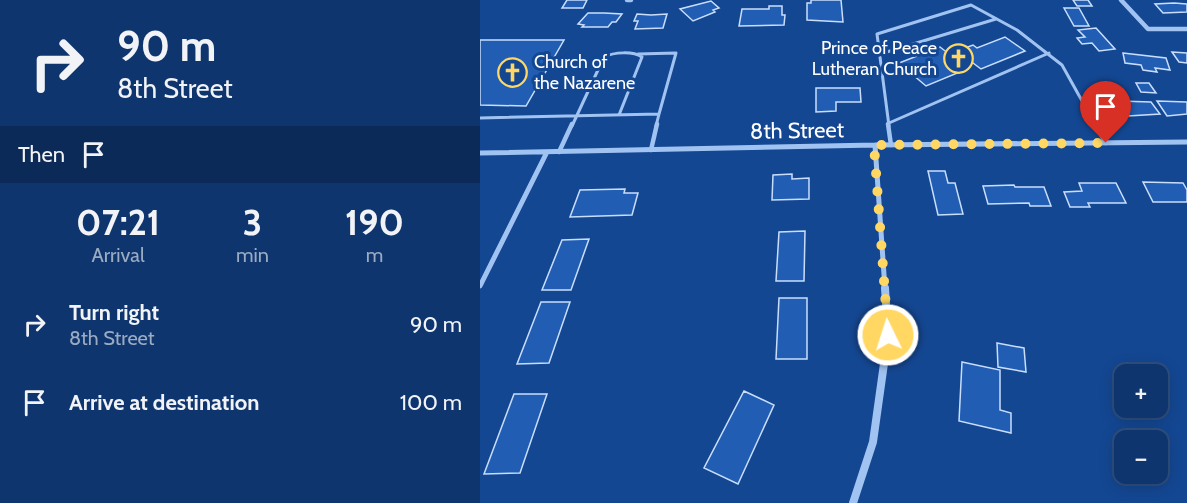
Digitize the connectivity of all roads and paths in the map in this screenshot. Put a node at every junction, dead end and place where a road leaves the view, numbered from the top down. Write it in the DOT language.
graph roads {
  1 [pos="1120,0"];
  2 [pos="996,19"];
  3 [pos="1187,29"];
  4 [pos="1048,53"];
  5 [pos="638,54"];
  6 [pos="880,54"];
  7 [pos="659,114"];
  8 [pos="619,115"];
  9 [pos="575,116"];
  10 [pos="480,118"];
  11 [pos="889,123"];
  12 [pos="1187,142"];
  13 [pos="1106,143"];
  14 [pos="874,145"];
  15 [pos="891,146"];
  16 [pos="651,150"];
  17 [pos="547,152"];
  18 [pos="560,152"];
  19 [pos="480,153"];
  20 [pos="480,286"];
  21 [pos="853,503"];
  1 -- 3 [label="street"];
  2 -- 4 [label="lane"];
  2 -- 6 [label="lane"];
  2 -- 6 [label="lane"];
  4 -- 11 [label="lane"];
  4 -- 13 [label="lane"];
  5 -- 7 [label="lane"];
  5 -- 8 [label="lane"];
  5 -- 9 [label="lane"];
  6 -- 11 [label="lane"];
  7 -- 8 [label="lane"];
  7 -- 16 [label="lane"];
  8 -- 9 [label="lane"];
  9 -- 10 [label="lane"];
  9 -- 18 [label="lane"];
  11 -- 15 [label="lane"];
  12 -- 13 [label="street, 8th Street"];
  13 -- 15 [label="street, 8th Street"];
  14 -- 15 [label="street, 8th Street"];
  14 -- 16 [label="street, 8th Street"];
  14 -- 21 [label="street"];
  16 -- 18 [label="street, 8th Street"];
  17 -- 18 [label="street, 8th Street"];
  17 -- 19 [label="street, 8th Street"];
  17 -- 20 [label="street"];
}
